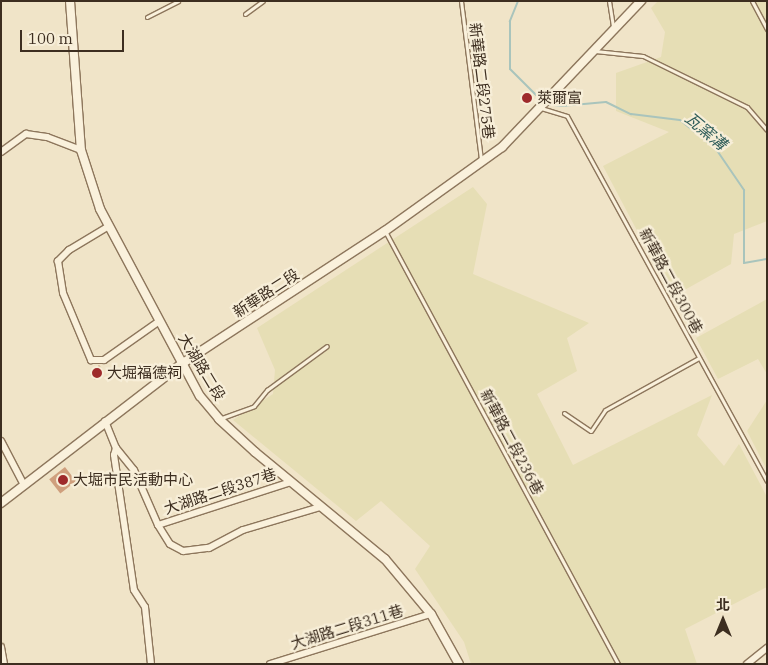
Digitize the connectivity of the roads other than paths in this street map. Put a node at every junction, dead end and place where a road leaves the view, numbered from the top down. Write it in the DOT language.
graph roads {
  1 [pos="70,1"];
  2 [pos="178,1"];
  3 [pos="461,1"];
  4 [pos="609,1"];
  5 [pos="641,1"];
  6 [pos="752,1"];
  7 [pos="262,2"];
  8 [pos="245,14"];
  9 [pos="147,17"];
  10 [pos="613,28"];
  11 [pos="767,29"];
  12 [pos="592,51"];
  13 [pos="542,106"];
  14 [pos="767,130"];
  15 [pos="81,150"];
  16 [pos="1,152"];
  17 [pos="482,163"];
  18 [pos="109,226"];
  19 [pos="385,231"];
  20 [pos="158,322"];
  21 [pos="327,346"];
  22 [pos="699,358"];
  23 [pos="183,363"];
  24 [pos="564,413"];
  25 [pos="219,419"];
  26 [pos="104,421"];
  27 [pos="1,441"];
  28 [pos="116,448"];
  29 [pos="766,480"];
  30 [pos="291,482"];
  31 [pos="24,485"];
  32 [pos="1,504"];
  33 [pos="320,507"];
  34 [pos="158,525"];
  35 [pos="431,614"];
  36 [pos="1,648"];
  37 [pos="767,648"];
  38 [pos="272,663"];
  39 [pos="4,664"];
  40 [pos="151,664"];
  41 [pos="458,664"];
  42 [pos="618,664"];
  43 [pos="746,664"];
  1 -- 15 [label="street, 大湖路二段"];
  2 -- 9 [label="lane"];
  3 -- 17 [label="lane, 新華路二段275巷"];
  4 -- 10 [label="lane"];
  5 -- 10 [label="street"];
  6 -- 11 [label="lane"];
  7 -- 8 [label="lane"];
  10 -- 12 [label="street"];
  12 -- 13 [label="street, 新華路二段"];
  12 -- 14 [label="lane"];
  13 -- 17 [label="street, 新華路二段"];
  13 -- 22 [label="lane, 新華路二段300巷"];
  15 -- 16 [label="street"];
  15 -- 18 [label="street, 大湖路二段"];
  17 -- 19 [label="street, 新華路二段"];
  18 -- 20 [label="street, 大湖路二段"];
  18 -- 20 [label="street"];
  19 -- 23 [label="street, 新華路二段"];
  19 -- 42 [label="lane, 新華路二段236巷"];
  20 -- 23 [label="street, 大湖路二段"];
  21 -- 25 [label="lane"];
  22 -- 24 [label="lane"];
  22 -- 29 [label="lane, 新華路二段300巷"];
  23 -- 25 [label="street, 大湖路二段"];
  23 -- 26 [label="street, 新華路二段"];
  25 -- 30 [label="street, 大湖路二段"];
  26 -- 28 [label="street"];
  26 -- 31 [label="street, 新華路二段"];
  27 -- 31 [label="street"];
  28 -- 34 [label="street"];
  28 -- 40 [label="street"];
  30 -- 33 [label="street, 大湖路二段"];
  30 -- 34 [label="street, 大湖路二段387巷"];
  31 -- 32 [label="street, 新華路二段"];
  33 -- 34 [label="street"];
  33 -- 35 [label="street, 大湖路二段"];
  35 -- 38 [label="street, 大湖路二段311巷"];
  35 -- 41 [label="street, 大湖路二段"];
  36 -- 39 [label="street"];
  37 -- 43 [label="street"];
}
